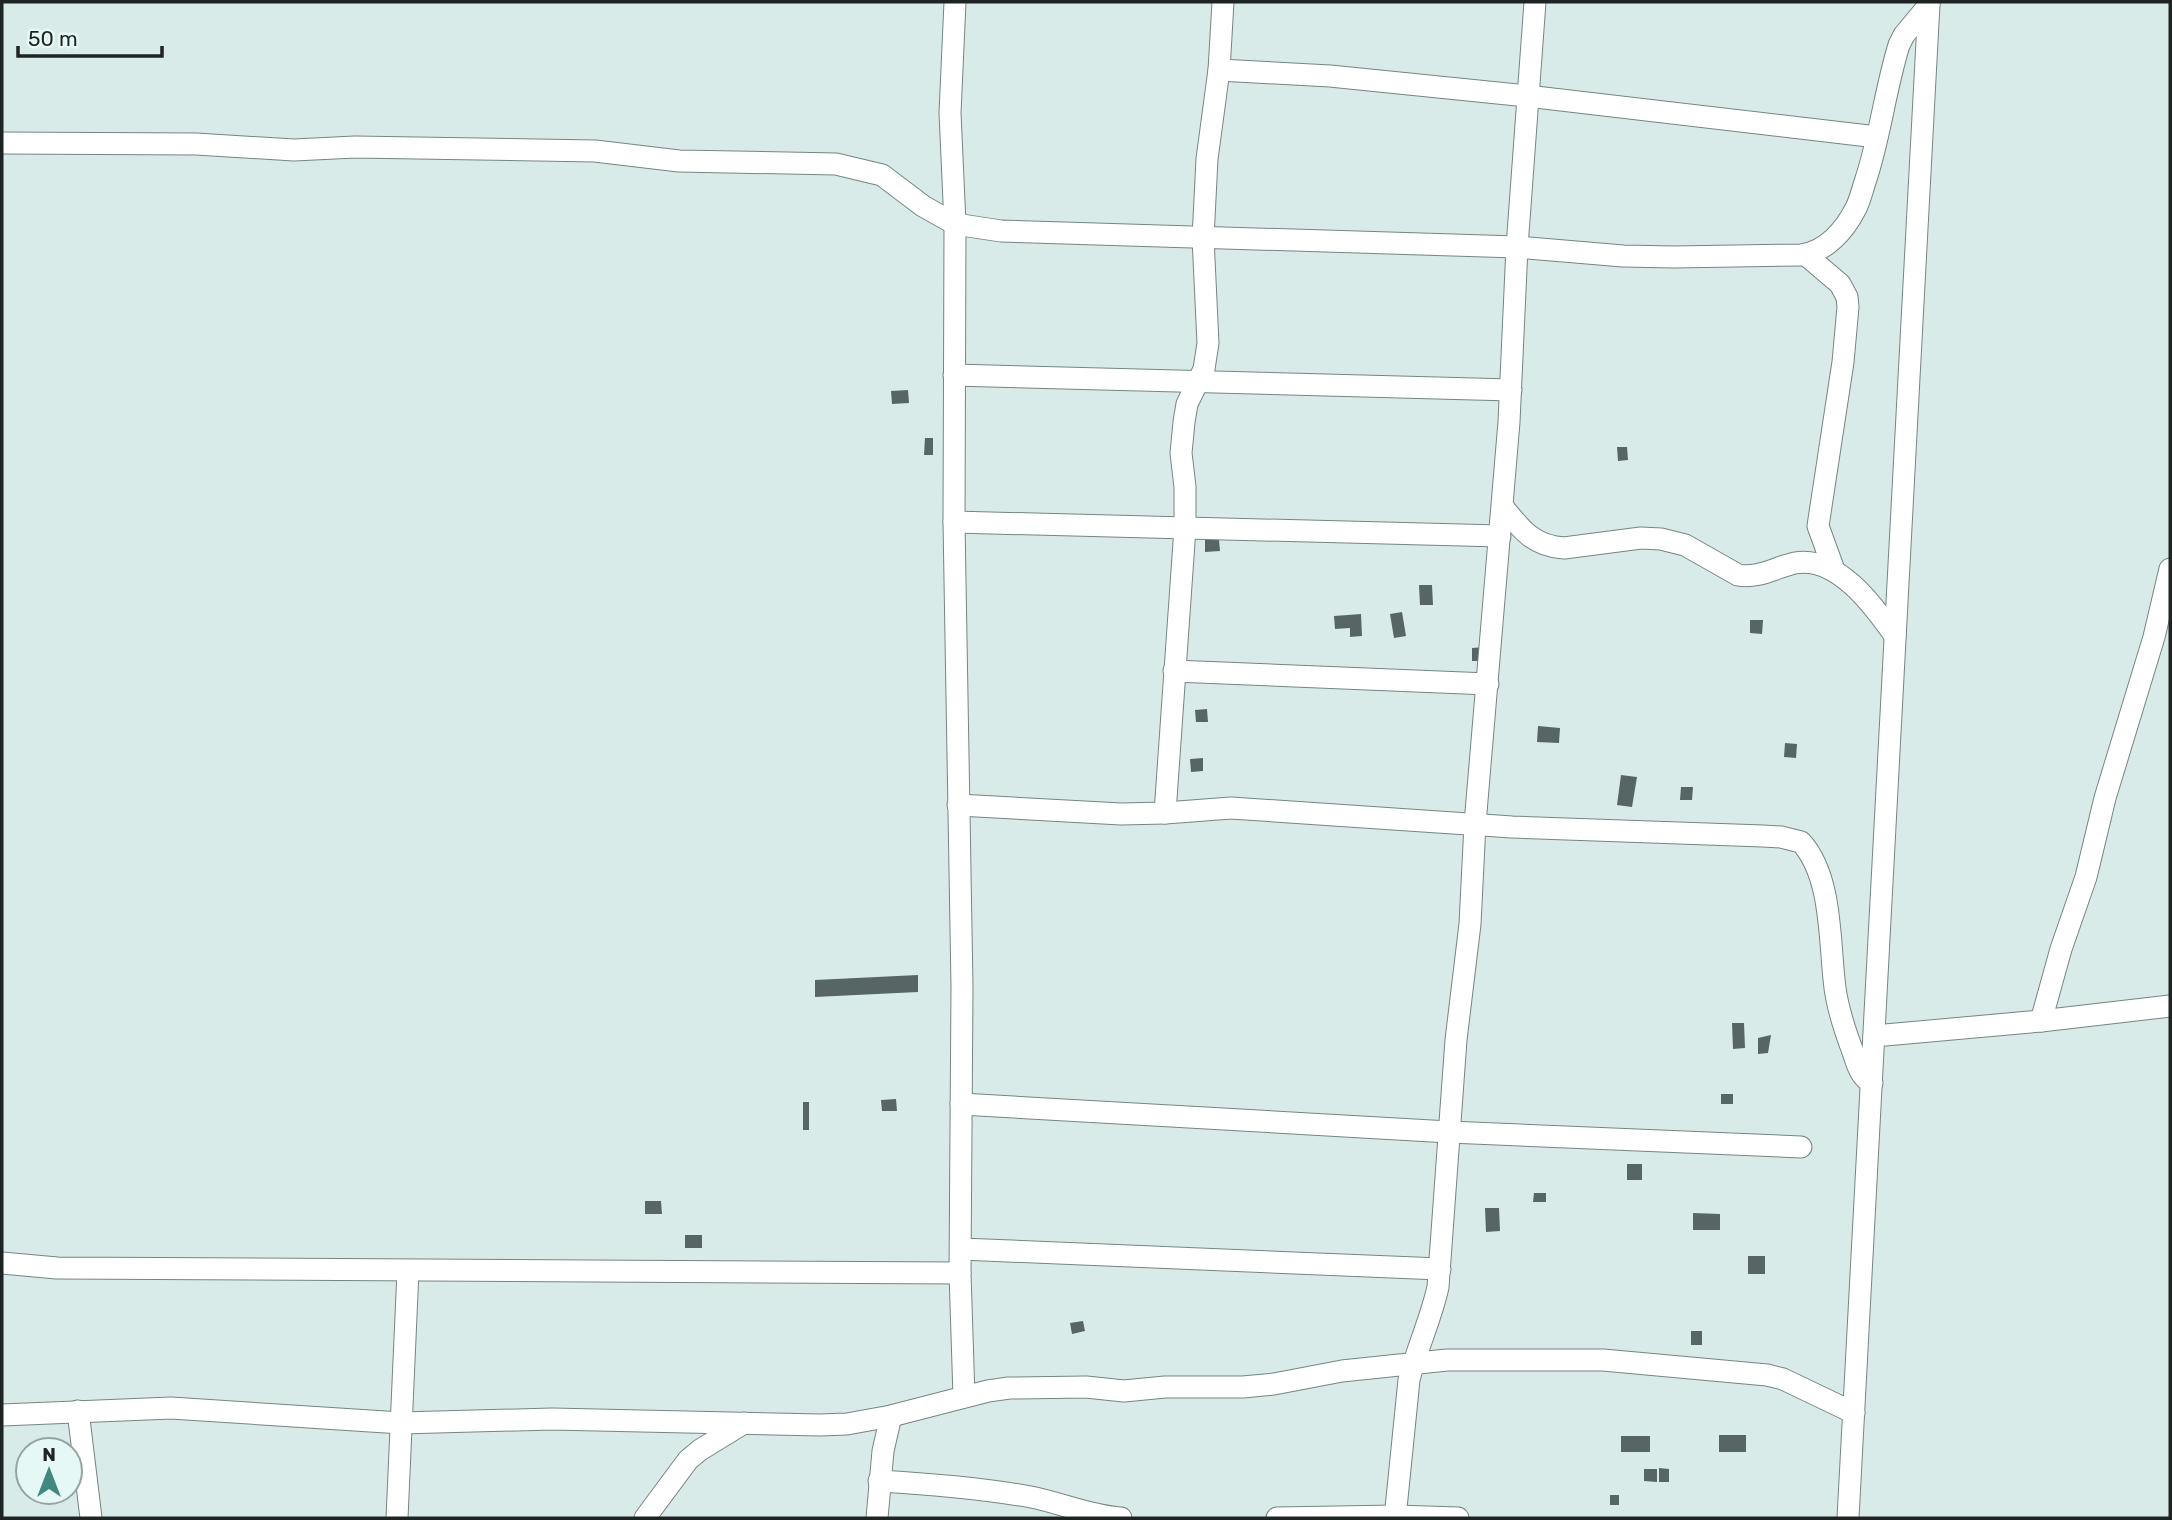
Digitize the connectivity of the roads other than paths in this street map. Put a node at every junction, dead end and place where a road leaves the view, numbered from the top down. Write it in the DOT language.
graph roads {
  1 [pos="955,2"];
  2 [pos="1223,2"];
  3 [pos="1535,2"];
  4 [pos="1929,4"];
  5 [pos="1219,70"];
  6 [pos="1527,96"];
  7 [pos="1877,137"];
  8 [pos="2,143"];
  9 [pos="955,224"];
  10 [pos="1203,237"];
  11 [pos="1517,247"];
  12 [pos="1806,255"];
  13 [pos="954,375"];
  14 [pos="1197,382"];
  15 [pos="1511,390"];
  16 [pos="1503,507"];
  17 [pos="954,522"];
  18 [pos="1185,528"];
  19 [pos="1500,536"];
  20 [pos="2170,569"];
  21 [pos="1834,570"];
  22 [pos="1895,636"];
  23 [pos="1174,671"];
  24 [pos="1488,684"];
  25 [pos="958,805"];
  26 [pos="1165,813"];
  27 [pos="1475,824"];
  28 [pos="2170,1006"];
  29 [pos="2042,1021"];
  30 [pos="1874,1036"];
  31 [pos="1872,1083"];
  32 [pos="961,1104"];
  33 [pos="1449,1132"];
  34 [pos="1801,1147"];
  35 [pos="961,1249"];
  36 [pos="2,1263"];
  37 [pos="1440,1269"];
  38 [pos="408,1271"];
  39 [pos="960,1273"];
  40 [pos="1413,1363"];
  41 [pos="964,1397"];
  42 [pos="78,1411"];
  43 [pos="1854,1413"];
  44 [pos="2,1415"];
  45 [pos="891,1416"];
  46 [pos="401,1423"];
  47 [pos="744,1423"];
  48 [pos="879,1481"];
  49 [pos="1395,1517"];
  50 [pos="91,1518"];
  51 [pos="397,1518"];
  52 [pos="645,1518"];
  53 [pos="877,1518"];
  54 [pos="1121,1518"];
  55 [pos="1277,1518"];
  56 [pos="1458,1518"];
  57 [pos="1849,1518"];
  1 -- 9 [label="street"];
  2 -- 5 [label="street"];
  3 -- 6 [label="street"];
  4 -- 7 [label="street"];
  4 -- 22 [label="street"];
  5 -- 6 [label="street"];
  5 -- 10 [label="street"];
  6 -- 7 [label="street"];
  6 -- 11 [label="street"];
  7 -- 12 [label="street"];
  8 -- 9 [label="street"];
  9 -- 10 [label="street"];
  9 -- 13 [label="street"];
  10 -- 11 [label="street"];
  10 -- 14 [label="street"];
  11 -- 12 [label="street"];
  11 -- 15 [label="street"];
  12 -- 21 [label="street"];
  13 -- 14 [label="street"];
  13 -- 17 [label="street"];
  14 -- 15 [label="street"];
  14 -- 18 [label="street"];
  15 -- 16 [label="street"];
  16 -- 19 [label="street"];
  16 -- 21 [label="street"];
  17 -- 18 [label="street"];
  17 -- 25 [label="street"];
  18 -- 19 [label="street"];
  18 -- 23 [label="street"];
  19 -- 24 [label="street"];
  20 -- 29 [label="street"];
  21 -- 22 [label="street"];
  22 -- 30 [label="street"];
  23 -- 24 [label="street"];
  23 -- 26 [label="street"];
  24 -- 27 [label="street"];
  25 -- 26 [label="street"];
  25 -- 32 [label="street"];
  26 -- 27 [label="street"];
  27 -- 31 [label="street"];
  27 -- 33 [label="street"];
  28 -- 29 [label="street"];
  29 -- 30 [label="street"];
  30 -- 31 [label="street"];
  31 -- 43 [label="street"];
  32 -- 33 [label="street"];
  32 -- 35 [label="street"];
  33 -- 34 [label="street"];
  33 -- 37 [label="street"];
  35 -- 37 [label="street"];
  35 -- 39 [label="street"];
  36 -- 38 [label="street"];
  37 -- 40 [label="street"];
  38 -- 39 [label="street"];
  38 -- 46 [label="street"];
  39 -- 41 [label="street"];
  40 -- 41 [label="street"];
  40 -- 43 [label="street"];
  40 -- 49 [label="street"];
  41 -- 45 [label="street"];
  42 -- 44 [label="street"];
  42 -- 46 [label="street"];
  42 -- 50 [label="street"];
  43 -- 57 [label="street"];
  45 -- 47 [label="street"];
  45 -- 48 [label="street"];
  46 -- 47 [label="street"];
  46 -- 51 [label="street"];
  47 -- 52 [label="street"];
  48 -- 53 [label="street"];
  48 -- 54 [label="street"];
  49 -- 55 [label="street"];
  49 -- 56 [label="street"];
}
